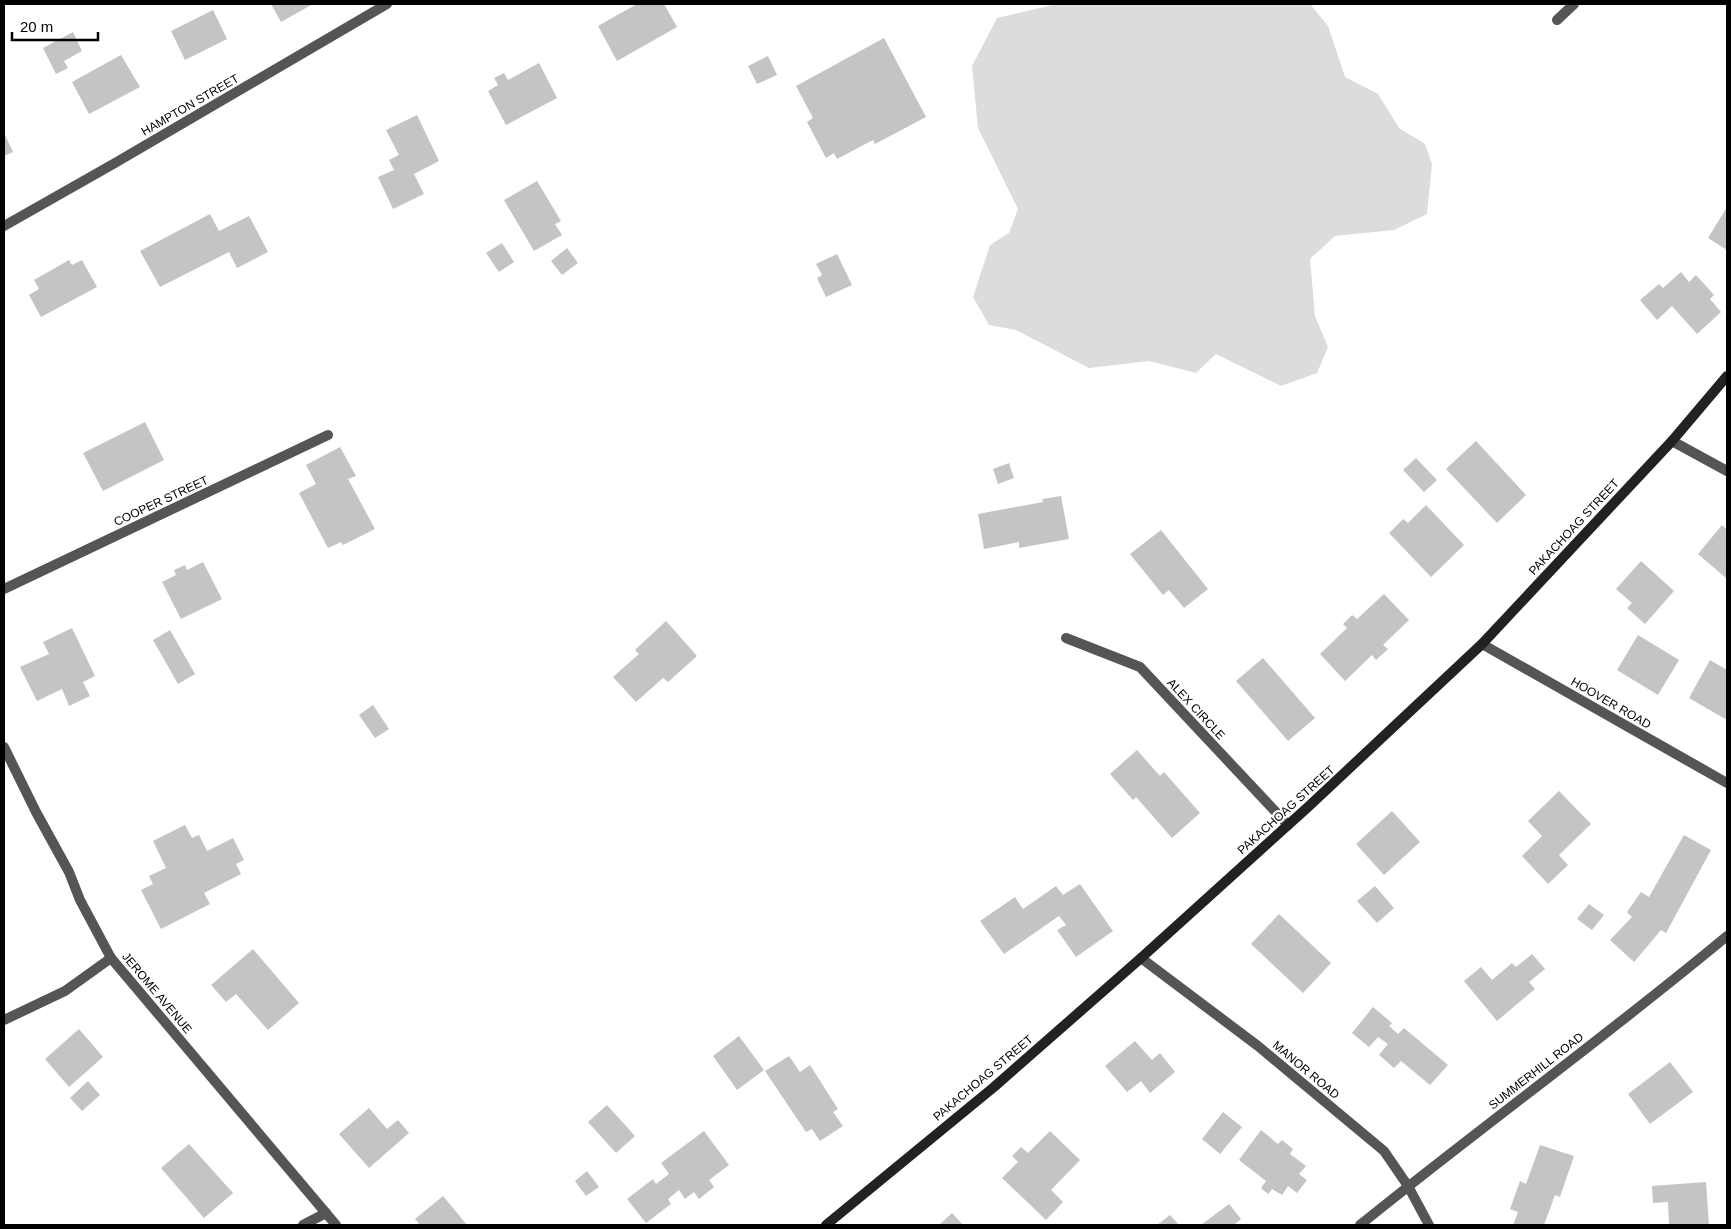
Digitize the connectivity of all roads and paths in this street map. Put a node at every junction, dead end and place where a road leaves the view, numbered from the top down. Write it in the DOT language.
graph roads {
  1 [pos="387,4"];
  2 [pos="1574,4"];
  3 [pos="1557,20"];
  4 [pos="4,226"];
  5 [pos="1727,376"];
  6 [pos="328,435"];
  7 [pos="1672,441"];
  8 [pos="1727,471"];
  9 [pos="4,589"];
  10 [pos="1066,638"];
  11 [pos="1482,644"];
  12 [pos="4,747"];
  13 [pos="1727,783"];
  14 [pos="1288,825"];
  15 [pos="1727,936"];
  16 [pos="111,958"];
  17 [pos="1141,958"];
  18 [pos="4,1020"];
  19 [pos="1408,1186"];
  20 [pos="326,1213"];
  21 [pos="303,1225"];
  22 [pos="336,1225"];
  23 [pos="826,1225"];
  24 [pos="1360,1225"];
  25 [pos="1429,1225"];
  1 -- 4 [label="street, HAMPTON STREET"];
  2 -- 3 [label="street"];
  5 -- 7 [label="street, PAKACHOAG STREET"];
  6 -- 9 [label="street, COOPER STREET"];
  7 -- 8 [label="street"];
  7 -- 11 [label="street, PAKACHOAG STREET"];
  10 -- 14 [label="street, ALEX CIRCLE"];
  11 -- 13 [label="street, HOOVER ROAD"];
  11 -- 14 [label="street, PAKACHOAG STREET"];
  12 -- 16 [label="street, JEROME AVENUE"];
  14 -- 17 [label="street, PAKACHOAG STREET"];
  15 -- 19 [label="street, SUMMERHILL ROAD"];
  16 -- 18 [label="street"];
  16 -- 20 [label="street, JEROME AVENUE"];
  17 -- 19 [label="street, MANOR ROAD"];
  17 -- 23 [label="street, PAKACHOAG STREET"];
  19 -- 24 [label="street, SUMMERHILL ROAD"];
  19 -- 25 [label="street, MANOR ROAD"];
  20 -- 21 [label="street"];
  20 -- 22 [label="street, JEROME AVENUE"];
}
